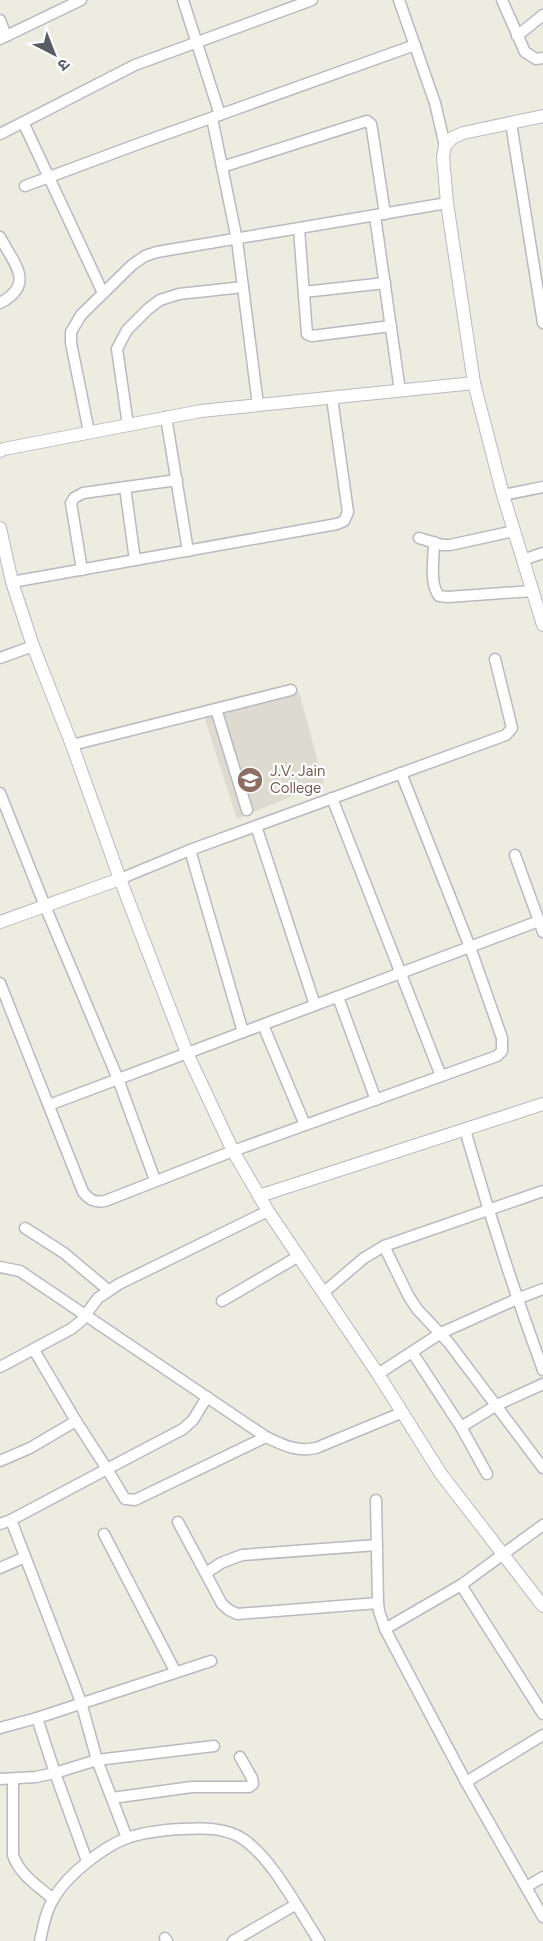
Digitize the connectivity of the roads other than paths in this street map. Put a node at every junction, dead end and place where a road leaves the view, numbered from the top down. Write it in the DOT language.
graph roads {
  1 [pos="81,0"];
  2 [pos="183,0"];
  3 [pos="312,0"];
  4 [pos="399,0"];
  5 [pos="502,0"];
  6 [pos="543,15"];
  7 [pos="0,20"];
  8 [pos="517,36"];
  9 [pos="3,38"];
  10 [pos="196,42"];
  11 [pos="415,45"];
  12 [pos="543,58"];
  13 [pos="216,116"];
  14 [pos="543,116"];
  15 [pos="23,122"];
  16 [pos="512,123"];
  17 [pos="0,134"];
  18 [pos="445,146"];
  19 [pos="222,167"];
  20 [pos="50,177"];
  21 [pos="25,186"];
  22 [pos="447,203"];
  23 [pos="380,215"];
  24 [pos="299,229"];
  25 [pos="0,237"];
  26 [pos="237,240"];
  27 [pos="538,250"];
  28 [pos="385,283"];
  29 [pos="243,287"];
  30 [pos="304,292"];
  31 [pos="103,293"];
  32 [pos="0,303"];
  33 [pos="543,323"];
  34 [pos="391,326"];
  35 [pos="474,383"];
  36 [pos="400,391"];
  37 [pos="332,398"];
  38 [pos="258,405"];
  39 [pos="166,417"];
  40 [pos="129,425"];
  41 [pos="89,432"];
  42 [pos="0,452"];
  43 [pos="177,480"];
  44 [pos="126,487"];
  45 [pos="543,487"];
  46 [pos="503,495"];
  47 [pos="0,528"];
  48 [pos="514,531"];
  49 [pos="419,538"];
  50 [pos="434,542"];
  51 [pos="188,551"];
  52 [pos="543,553"];
  53 [pos="523,560"];
  54 [pos="135,561"];
  55 [pos="82,570"];
  56 [pos="12,582"];
  57 [pos="532,591"];
  58 [pos="543,625"];
  59 [pos="33,646"];
  60 [pos="0,658"];
  61 [pos="495,659"];
  62 [pos="291,690"];
  63 [pos="216,709"];
  64 [pos="72,745"];
  65 [pos="401,773"];
  66 [pos="0,793"];
  67 [pos="332,798"];
  68 [pos="247,810"];
  69 [pos="256,826"];
  70 [pos="190,850"];
  71 [pos="515,855"];
  72 [pos="120,879"];
  73 [pos="45,906"];
  74 [pos="0,922"];
  75 [pos="541,927"];
  76 [pos="470,947"];
  77 [pos="401,973"];
  78 [pos="0,982"];
  79 [pos="338,997"];
  80 [pos="315,1005"];
  81 [pos="263,1025"];
  82 [pos="243,1032"];
  83 [pos="187,1053"];
  84 [pos="441,1077"];
  85 [pos="118,1079"];
  86 [pos="376,1100"];
  87 [pos="543,1104"];
  88 [pos="49,1105"];
  89 [pos="305,1125"];
  90 [pos="465,1130"];
  91 [pos="233,1151"];
  92 [pos="155,1180"];
  93 [pos="543,1191"];
  94 [pos="259,1196"];
  95 [pos="268,1211"];
  96 [pos="488,1211"];
  97 [pos="26,1228"];
  98 [pos="384,1246"];
  99 [pos="299,1256"];
  100 [pos="0,1267"];
  101 [pos="543,1289"];
  102 [pos="108,1290"];
  103 [pos="323,1293"];
  104 [pos="517,1299"];
  105 [pos="222,1301"];
  106 [pos="85,1316"];
  107 [pos="441,1333"];
  108 [pos="34,1350"];
  109 [pos="412,1352"];
  110 [pos="0,1367"];
  111 [pos="543,1370"];
  112 [pos="378,1374"];
  113 [pos="543,1384"];
  114 [pos="207,1397"];
  115 [pos="497,1405"];
  116 [pos="401,1413"];
  117 [pos="76,1421"];
  118 [pos="461,1427"];
  119 [pos="266,1437"];
  120 [pos="543,1445"];
  121 [pos="531,1450"];
  122 [pos="0,1461"];
  123 [pos="543,1468"];
  124 [pos="107,1469"];
  125 [pos="487,1474"];
  126 [pos="376,1500"];
  127 [pos="11,1520"];
  128 [pos="178,1522"];
  129 [pos="0,1524"];
  130 [pos="543,1524"];
  131 [pos="105,1534"];
  132 [pos="377,1545"];
  133 [pos="502,1553"];
  134 [pos="25,1557"];
  135 [pos="0,1568"];
  136 [pos="206,1573"];
  137 [pos="461,1585"];
  138 [pos="378,1603"];
  139 [pos="543,1606"];
  140 [pos="385,1629"];
  141 [pos="211,1661"];
  142 [pos="175,1671"];
  143 [pos="81,1702"];
  144 [pos="543,1714"];
  145 [pos="37,1718"];
  146 [pos="0,1728"];
  147 [pos="543,1735"];
  148 [pos="214,1746"];
  149 [pos="240,1756"];
  150 [pos="97,1760"];
  151 [pos="55,1773"];
  152 [pos="0,1779"];
  153 [pos="13,1779"];
  154 [pos="466,1782"];
  155 [pos="112,1798"];
  156 [pos="127,1838"];
  157 [pos="87,1862"];
  158 [pos="543,1877"];
  159 [pos="526,1887"];
  160 [pos="53,1899"];
  161 [pos="295,1905"];
  162 [pos="543,1917"];
  163 [pos="317,1940"];
  164 [pos="40,1941"];
  165 [pos="233,1941"];
  1 -- 9 [label="street"];
  2 -- 10 [label="street"];
  3 -- 10 [label="street"];
  4 -- 11 [label="street"];
  5 -- 8 [label="street"];
  6 -- 8 [label="street"];
  7 -- 9 [label="street"];
  8 -- 12 [label="street"];
  10 -- 13 [label="street"];
  10 -- 15 [label="street"];
  11 -- 13 [label="street"];
  11 -- 18 [label="street"];
  13 -- 19 [label="street"];
  13 -- 20 [label="street"];
  14 -- 16 [label="street"];
  15 -- 17 [label="street"];
  15 -- 20 [label="street"];
  16 -- 18 [label="street"];
  16 -- 27 [label="street"];
  18 -- 22 [label="street"];
  19 -- 23 [label="street"];
  19 -- 26 [label="street"];
  20 -- 21 [label="street"];
  20 -- 31 [label="street"];
  22 -- 23 [label="street"];
  22 -- 35 [label="street"];
  23 -- 24 [label="street"];
  23 -- 28 [label="street"];
  24 -- 26 [label="street"];
  24 -- 30 [label="street"];
  25 -- 32 [label="street"];
  26 -- 29 [label="street"];
  26 -- 31 [label="street"];
  27 -- 33 [label="street"];
  28 -- 30 [label="street"];
  28 -- 34 [label="street"];
  29 -- 38 [label="street"];
  29 -- 40 [label="street"];
  30 -- 34 [label="street"];
  31 -- 41 [label="street"];
  34 -- 36 [label="street"];
  35 -- 36 [label="street"];
  35 -- 46 [label="street"];
  36 -- 37 [label="street"];
  37 -- 38 [label="street"];
  37 -- 51 [label="street"];
  38 -- 39 [label="street"];
  39 -- 40 [label="street"];
  39 -- 43 [label="street"];
  40 -- 41 [label="street"];
  41 -- 42 [label="street"];
  43 -- 44 [label="street"];
  43 -- 51 [label="street"];
  44 -- 54 [label="street"];
  44 -- 55 [label="street"];
  45 -- 46 [label="street"];
  46 -- 48 [label="street"];
  47 -- 56 [label="street"];
  48 -- 50 [label="street"];
  48 -- 53 [label="street"];
  49 -- 50 [label="street"];
  50 -- 57 [label="street"];
  51 -- 54 [label="street"];
  52 -- 53 [label="street"];
  53 -- 57 [label="street"];
  54 -- 55 [label="street"];
  55 -- 56 [label="street"];
  56 -- 59 [label="street"];
  57 -- 58 [label="street"];
  59 -- 60 [label="street"];
  59 -- 64 [label="street"];
  61 -- 65 [label="street"];
  62 -- 63 [label="street"];
  63 -- 64 [label="street"];
  63 -- 68 [label="street"];
  64 -- 72 [label="street"];
  65 -- 67 [label="street"];
  65 -- 76 [label="street"];
  66 -- 73 [label="street"];
  67 -- 69 [label="street"];
  67 -- 77 [label="street"];
  69 -- 70 [label="street"];
  69 -- 80 [label="street"];
  70 -- 72 [label="street"];
  70 -- 82 [label="street"];
  71 -- 75 [label="street"];
  72 -- 73 [label="street"];
  72 -- 83 [label="street"];
  73 -- 74 [label="street"];
  73 -- 85 [label="street"];
  75 -- 76 [label="street"];
  76 -- 77 [label="street"];
  76 -- 84 [label="street"];
  77 -- 79 [label="street"];
  77 -- 84 [label="street"];
  78 -- 88 [label="street"];
  79 -- 80 [label="street"];
  79 -- 86 [label="street"];
  80 -- 81 [label="street"];
  81 -- 82 [label="street"];
  81 -- 89 [label="street"];
  82 -- 83 [label="street"];
  83 -- 85 [label="street"];
  83 -- 91 [label="street"];
  84 -- 86 [label="street"];
  85 -- 88 [label="street"];
  85 -- 92 [label="street"];
  86 -- 89 [label="street"];
  87 -- 90 [label="street"];
  88 -- 92 [label="street"];
  89 -- 91 [label="street"];
  90 -- 94 [label="street"];
  90 -- 96 [label="street"];
  91 -- 92 [label="street"];
  91 -- 94 [label="street"];
  93 -- 96 [label="street"];
  94 -- 95 [label="street"];
  95 -- 99 [label="street"];
  95 -- 102 [label="street"];
  96 -- 98 [label="street"];
  96 -- 104 [label="street"];
  97 -- 102 [label="street"];
  98 -- 103 [label="street"];
  98 -- 107 [label="street"];
  99 -- 103 [label="street"];
  99 -- 105 [label="street"];
  100 -- 106 [label="street"];
  101 -- 104 [label="street"];
  102 -- 106 [label="street"];
  103 -- 112 [label="street"];
  104 -- 107 [label="street"];
  104 -- 111 [label="street"];
  106 -- 108 [label="street"];
  106 -- 114 [label="street"];
  107 -- 109 [label="street"];
  107 -- 115 [label="street"];
  108 -- 110 [label="street"];
  108 -- 117 [label="street"];
  109 -- 112 [label="street"];
  109 -- 118 [label="street"];
  112 -- 116 [label="street"];
  113 -- 115 [label="street"];
  114 -- 119 [label="street"];
  114 -- 124 [label="street"];
  115 -- 118 [label="street"];
  115 -- 121 [label="street"];
  116 -- 119 [label="street"];
  116 -- 133 [label="street"];
  117 -- 122 [label="street"];
  117 -- 124 [label="street"];
  118 -- 125 [label="street"];
  119 -- 124 [label="street"];
  120 -- 121 [label="street"];
  121 -- 123 [label="street"];
  124 -- 127 [label="street"];
  126 -- 132 [label="street"];
  127 -- 129 [label="street"];
  127 -- 134 [label="street"];
  128 -- 136 [label="street"];
  130 -- 133 [label="street"];
  131 -- 142 [label="street"];
  132 -- 136 [label="street"];
  132 -- 138 [label="street"];
  133 -- 137 [label="street"];
  133 -- 139 [label="street"];
  134 -- 135 [label="street"];
  134 -- 143 [label="street"];
  136 -- 138 [label="street"];
  137 -- 140 [label="street"];
  137 -- 144 [label="street"];
  138 -- 140 [label="street"];
  140 -- 154 [label="street"];
  141 -- 142 [label="street"];
  142 -- 143 [label="street"];
  143 -- 145 [label="street"];
  143 -- 150 [label="street"];
  145 -- 146 [label="street"];
  145 -- 151 [label="street"];
  147 -- 154 [label="street"];
  148 -- 150 [label="street"];
  149 -- 155 [label="street"];
  150 -- 151 [label="street"];
  150 -- 155 [label="street"];
  151 -- 153 [label="street"];
  151 -- 157 [label="street"];
  152 -- 153 [label="street"];
  153 -- 160 [label="street"];
  154 -- 159 [label="street"];
  155 -- 156 [label="street"];
  156 -- 157 [label="street"];
  156 -- 161 [label="street"];
  157 -- 160 [label="street"];
  158 -- 159 [label="street"];
  159 -- 162 [label="street"];
  160 -- 164 [label="street"];
  161 -- 163 [label="street"];
  161 -- 165 [label="street"];
}
